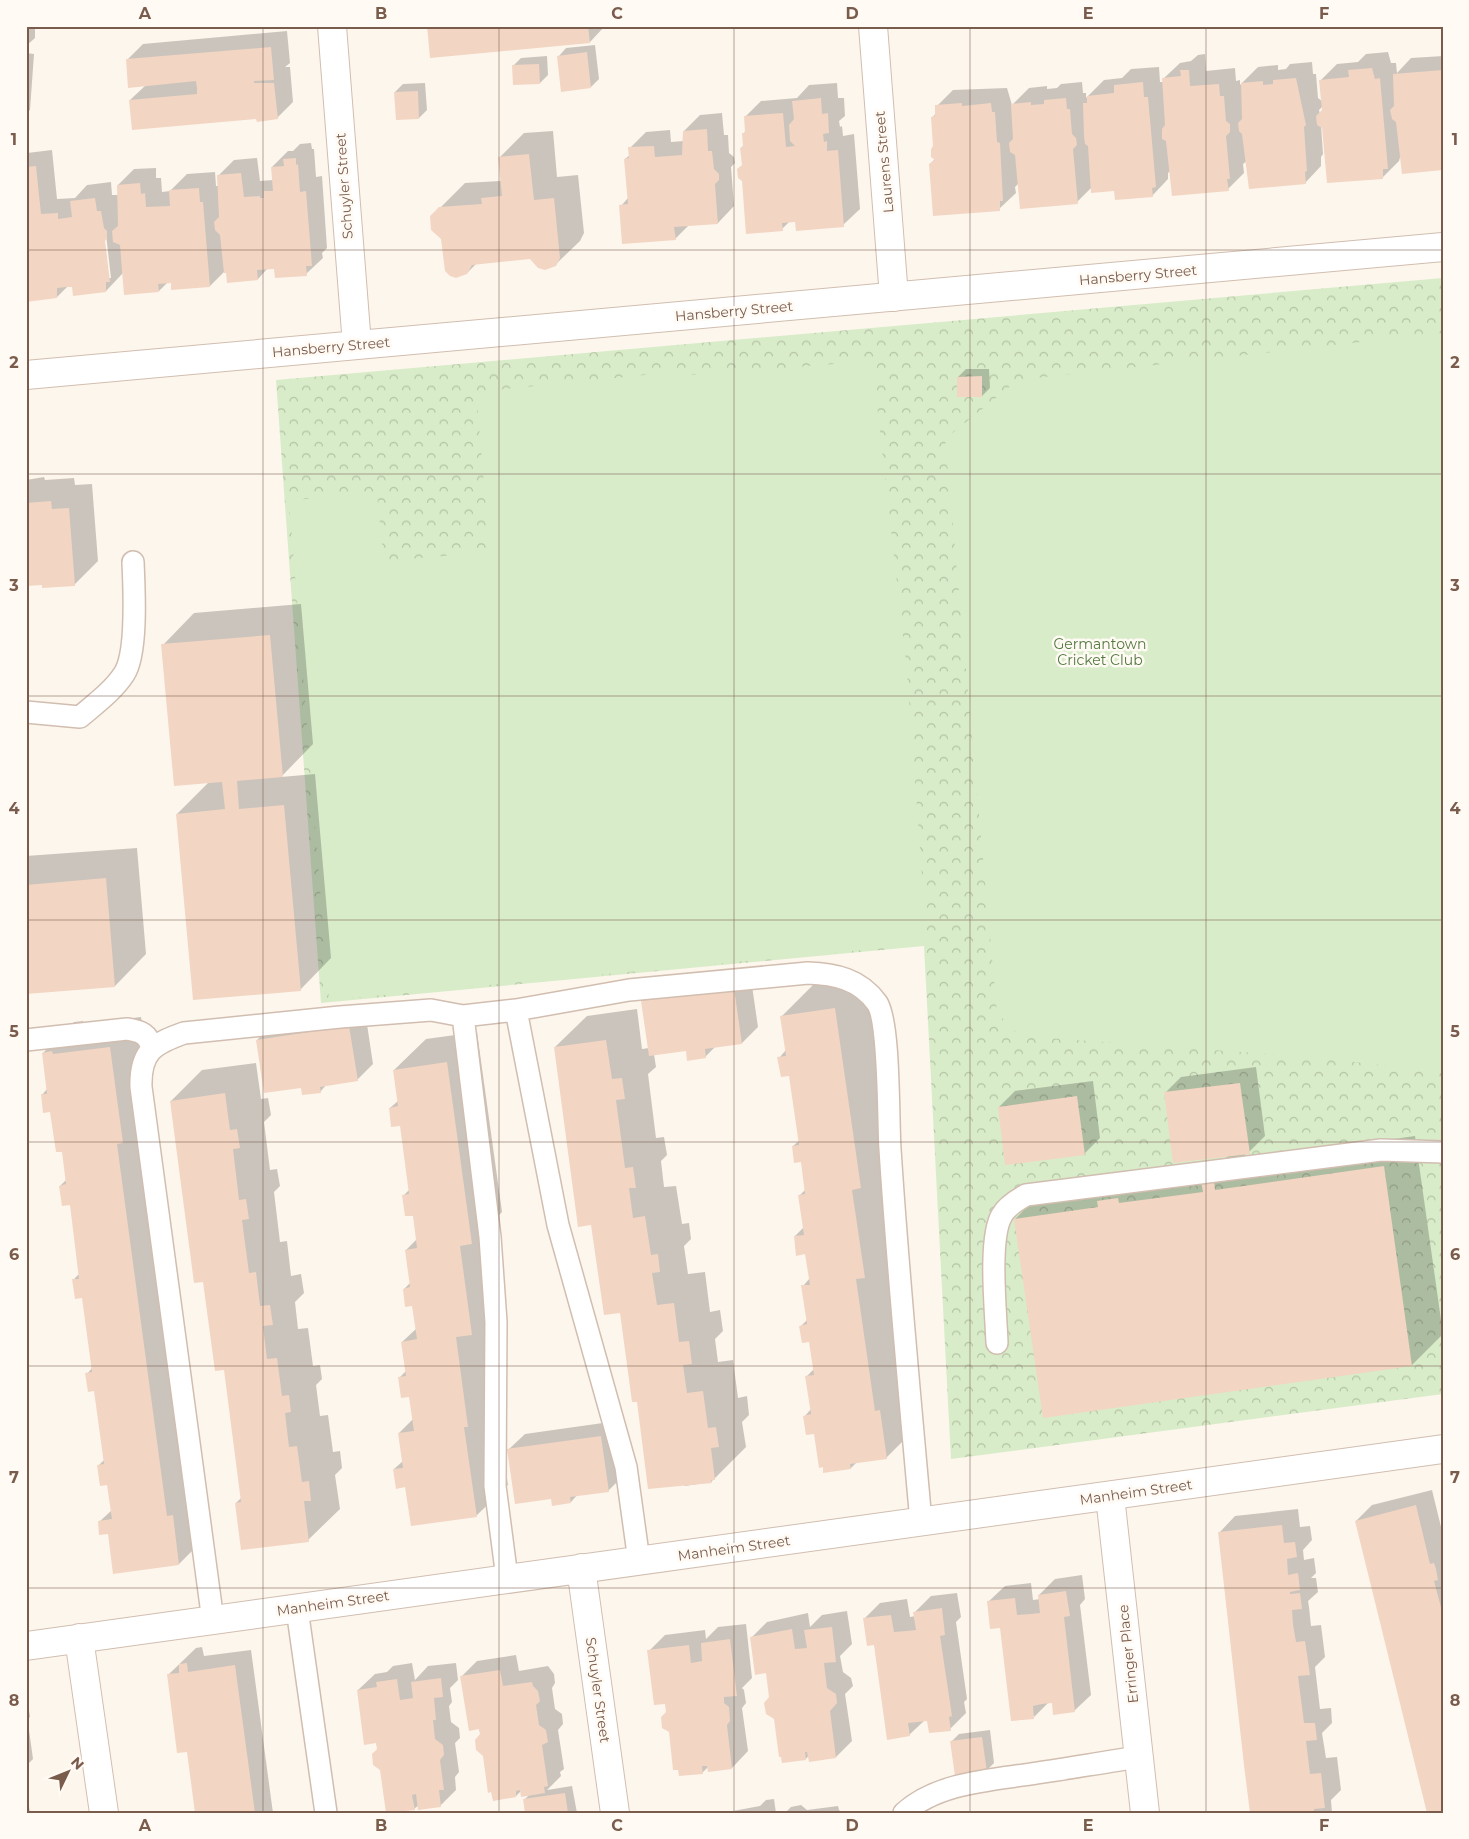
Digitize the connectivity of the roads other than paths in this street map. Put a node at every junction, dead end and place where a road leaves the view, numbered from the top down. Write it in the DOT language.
graph roads {
  1 [pos="332,26"];
  2 [pos="873,26"];
  3 [pos="1443,248"];
  4 [pos="894,297"];
  5 [pos="357,345"];
  6 [pos="26,375"];
  7 [pos="133,562"];
  8 [pos="26,712"];
  9 [pos="516,1010"];
  10 [pos="463,1016"];
  11 [pos="26,1040"];
  12 [pos="152,1048"];
  13 [pos="1443,1152"];
  14 [pos="997,1343"];
  15 [pos="1443,1450"];
  16 [pos="1110,1496"];
  17 [pos="921,1522"];
  18 [pos="639,1561"];
  19 [pos="581,1568"];
  20 [pos="507,1578"];
  21 [pos="298,1609"];
  22 [pos="214,1620"];
  23 [pos="79,1638"];
  24 [pos="26,1646"];
  25 [pos="1139,1757"];
  26 [pos="104,1813"];
  27 [pos="326,1813"];
  28 [pos="614,1813"];
  29 [pos="904,1813"];
  30 [pos="1145,1813"];
  1 -- 5 [label="street, Schuyler Street"];
  2 -- 4 [label="street, Laurens Street"];
  3 -- 4 [label="street, Hansberry Street"];
  4 -- 5 [label="street, Hansberry Street"];
  5 -- 6 [label="street, Hansberry Street"];
  7 -- 8 [label="lane"];
  9 -- 10 [label="lane"];
  9 -- 17 [label="lane"];
  9 -- 18 [label="lane"];
  10 -- 12 [label="lane"];
  10 -- 20 [label="lane"];
  11 -- 12 [label="lane"];
  12 -- 22 [label="lane"];
  13 -- 14 [label="lane"];
  15 -- 16 [label="street, Manheim Street"];
  16 -- 17 [label="street, Manheim Street"];
  16 -- 25 [label="street, Erringer Place"];
  17 -- 18 [label="street, Manheim Street"];
  18 -- 19 [label="street, Manheim Street"];
  19 -- 20 [label="street, Manheim Street"];
  19 -- 28 [label="street, Schuyler Street"];
  20 -- 21 [label="street, Manheim Street"];
  21 -- 22 [label="street, Manheim Street"];
  21 -- 27 [label="lane"];
  22 -- 23 [label="street, Manheim Street"];
  23 -- 24 [label="street, Manheim Street"];
  23 -- 26 [label="street"];
  25 -- 29 [label="lane"];
  25 -- 30 [label="street, Erringer Place"];
}
